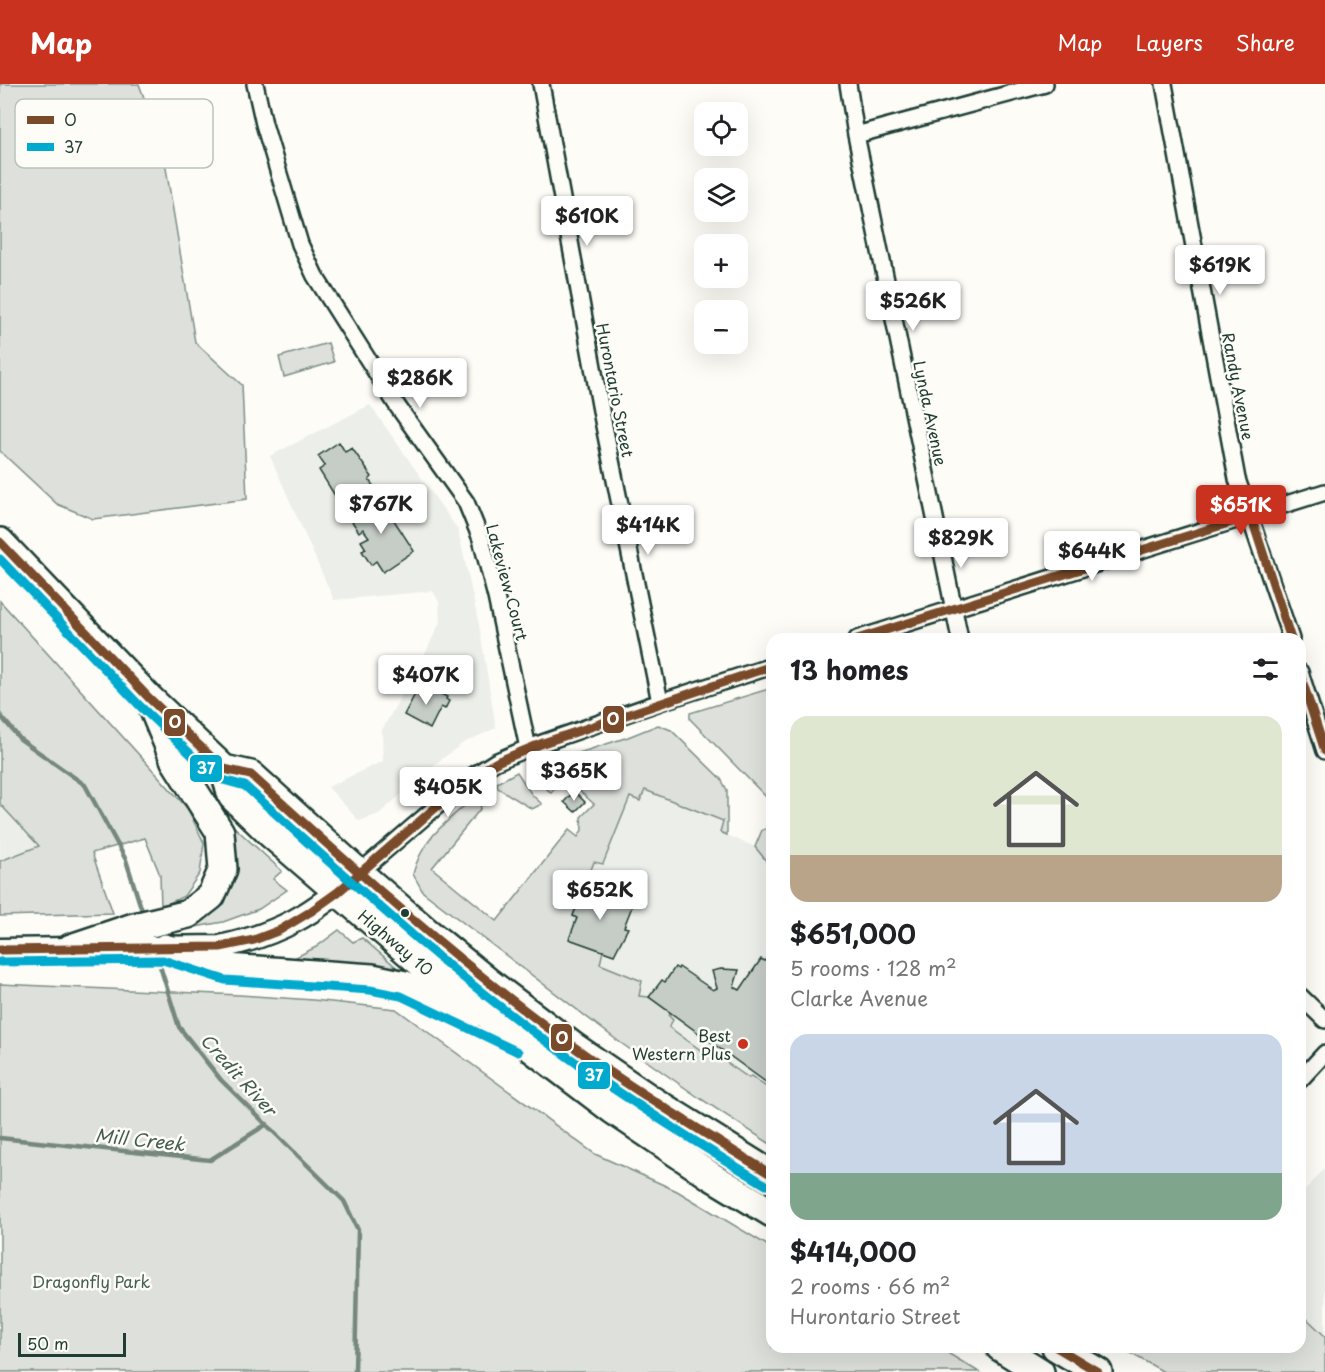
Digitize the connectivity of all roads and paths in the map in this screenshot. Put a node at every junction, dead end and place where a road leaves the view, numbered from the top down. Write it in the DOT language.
graph roads {
  1 [pos="255,84"];
  2 [pos="541,84"];
  3 [pos="848,84"];
  4 [pos="1045,84"];
  5 [pos="1164,84"];
  6 [pos="856,135"];
  7 [pos="1325,492"];
  8 [pos="1251,516"];
  9 [pos="0,542"];
  10 [pos="952,608"];
  11 [pos="875,633"];
  12 [pos="958,633"];
  13 [pos="1288,633"];
  14 [pos="766,668"];
  15 [pos="1306,691"];
  16 [pos="148,698"];
  17 [pos="660,702"];
  18 [pos="528,748"];
  19 [pos="1325,751"];
  20 [pos="224,769"];
  21 [pos="358,873"];
  22 [pos="338,892"];
  23 [pos="150,936"];
  24 [pos="71,948"];
  25 [pos="0,950"];
  26 [pos="1306,1002"];
  27 [pos="1325,1020"];
  28 [pos="523,1041"];
  29 [pos="1325,1053"];
  30 [pos="1306,1074"];
  31 [pos="766,1171"];
  32 [pos="766,1209"];
  33 [pos="1010,1353"];
  34 [pos="1066,1353"];
  35 [pos="1040,1372"];
  36 [pos="1098,1372"];
  1 -- 18 [label="street, Lakeview Court"];
  2 -- 17 [label="street, Hurontario Street"];
  3 -- 6 [label="street, Lynda Avenue"];
  4 -- 6 [label="street"];
  5 -- 8 [label="street, Randy Avenue"];
  6 -- 10 [label="street, Lynda Avenue"];
  7 -- 8 [label="street"];
  8 -- 10 [label="street"];
  8 -- 13 [label="street, Randy Avenue"];
  9 -- 16 [label="highway, Highway 10"];
  10 -- 11 [label="street"];
  10 -- 12 [label="street, Lynda Avenue"];
  14 -- 17 [label="street"];
  15 -- 19 [label="street"];
  16 -- 20 [label="highway, Highway 10"];
  16 -- 23 [label="highway"];
  17 -- 18 [label="street"];
  18 -- 21 [label="street"];
  20 -- 21 [label="highway, Highway 10"];
  20 -- 22 [label="highway, Highway 10"];
  21 -- 22 [label="main road"];
  21 -- 31 [label="highway, Highway 10"];
  22 -- 23 [label="main road"];
  22 -- 28 [label="highway, Highway 10"];
  23 -- 24 [label="highway"];
  23 -- 28 [label="highway"];
  24 -- 25 [label="main road"];
  26 -- 27 [label="street"];
  28 -- 32 [label="highway, Highway 10"];
  29 -- 30 [label="street"];
  33 -- 35 [label="highway"];
  34 -- 36 [label="highway"];
}
